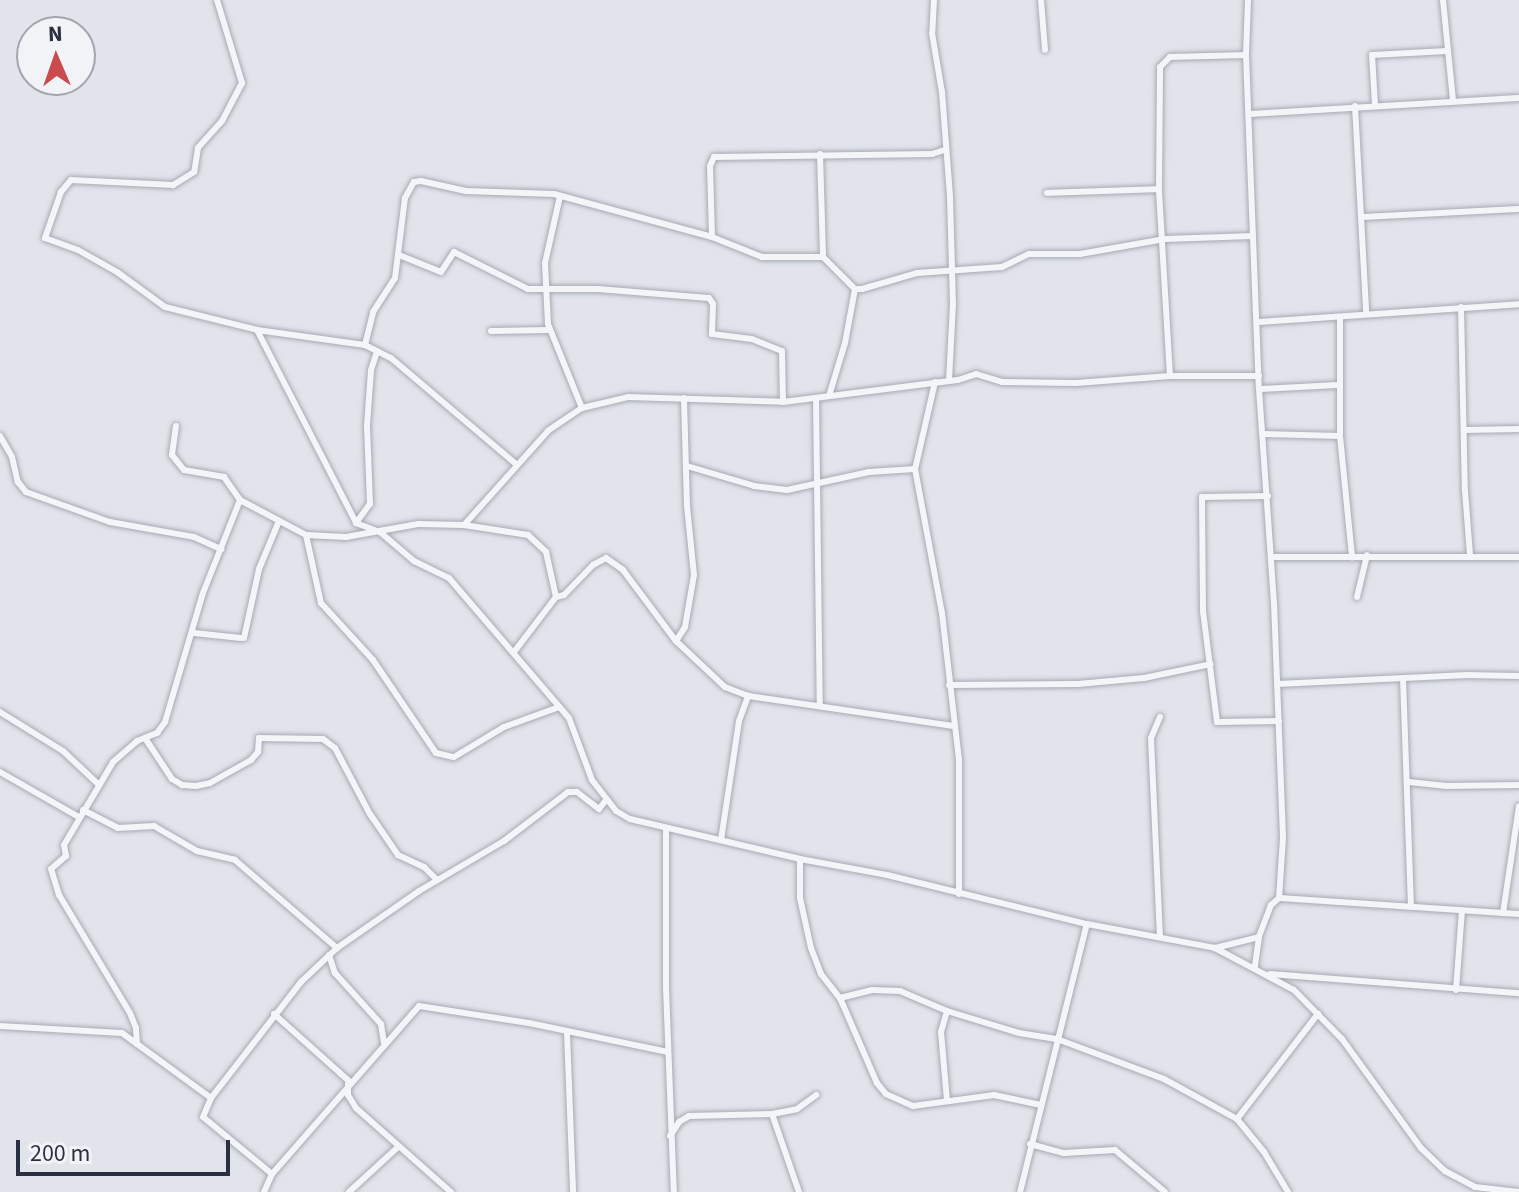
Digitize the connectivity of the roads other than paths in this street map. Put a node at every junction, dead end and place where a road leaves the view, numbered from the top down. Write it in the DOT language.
graph roads {
  1 [pos="217,0"];
  2 [pos="934,0"];
  3 [pos="1041,0"];
  4 [pos="1248,0"];
  5 [pos="1443,0"];
  6 [pos="1045,50"];
  7 [pos="1447,51"];
  8 [pos="1246,55"];
  9 [pos="1519,98"];
  10 [pos="1453,101"];
  11 [pos="1375,105"];
  12 [pos="1355,106"];
  13 [pos="1249,114"];
  14 [pos="944,150"];
  15 [pos="820,154"];
  16 [pos="1159,189"];
  17 [pos="1047,193"];
  18 [pos="560,196"];
  19 [pos="1519,209"];
  20 [pos="1361,217"];
  21 [pos="1253,236"];
  22 [pos="712,237"];
  23 [pos="1165,239"];
  24 [pos="399,255"];
  25 [pos="823,257"];
  26 [pos="952,271"];
  27 [pos="855,289"];
  28 [pos="546,291"];
  29 [pos="1519,304"];
  30 [pos="1461,307"];
  31 [pos="1366,312"];
  32 [pos="1340,318"];
  33 [pos="1258,322"];
  34 [pos="257,330"];
  35 [pos="549,330"];
  36 [pos="491,331"];
  37 [pos="365,345"];
  38 [pos="377,351"];
  39 [pos="1170,376"];
  40 [pos="1259,376"];
  41 [pos="949,381"];
  42 [pos="935,382"];
  43 [pos="1339,385"];
  44 [pos="1259,389"];
  45 [pos="829,396"];
  46 [pos="684,398"];
  47 [pos="816,398"];
  48 [pos="783,402"];
  49 [pos="582,408"];
  50 [pos="176,426"];
  51 [pos="1519,429"];
  52 [pos="1464,430"];
  53 [pos="1264,434"];
  54 [pos="0,436"];
  55 [pos="1340,436"];
  56 [pos="517,465"];
  57 [pos="687,466"];
  58 [pos="915,469"];
  59 [pos="817,484"];
  60 [pos="1268,496"];
  61 [pos="240,500"];
  62 [pos="279,521"];
  63 [pos="356,523"];
  64 [pos="464,525"];
  65 [pos="380,532"];
  66 [pos="306,535"];
  67 [pos="221,549"];
  68 [pos="1470,554"];
  69 [pos="1367,555"];
  70 [pos="1271,557"];
  71 [pos="1352,557"];
  72 [pos="1519,557"];
  73 [pos="556,597"];
  74 [pos="1357,597"];
  75 [pos="194,633"];
  76 [pos="676,641"];
  77 [pos="514,652"];
  78 [pos="1211,664"];
  79 [pos="1519,676"];
  80 [pos="1403,678"];
  81 [pos="1277,684"];
  82 [pos="949,685"];
  83 [pos="748,696"];
  84 [pos="820,704"];
  85 [pos="559,707"];
  86 [pos="0,712"];
  87 [pos="1160,717"];
  88 [pos="1279,721"];
  89 [pos="954,726"];
  90 [pos="145,738"];
  91 [pos="0,772"];
  92 [pos="1409,782"];
  93 [pos="98,784"];
  94 [pos="1519,785"];
  95 [pos="606,800"];
  96 [pos="1519,806"];
  97 [pos="81,813"];
  98 [pos="666,828"];
  99 [pos="721,840"];
  100 [pos="800,859"];
  101 [pos="437,880"];
  102 [pos="959,894"];
  103 [pos="1279,898"];
  104 [pos="1411,907"];
  105 [pos="1462,911"];
  106 [pos="1503,913"];
  107 [pos="1519,914"];
  108 [pos="1087,924"];
  109 [pos="1160,937"];
  110 [pos="1259,937"];
  111 [pos="337,948"];
  112 [pos="1215,948"];
  113 [pos="329,955"];
  114 [pos="1255,967"];
  115 [pos="1266,974"];
  116 [pos="1456,990"];
  117 [pos="1519,993"];
  118 [pos="840,998"];
  119 [pos="947,1011"];
  120 [pos="274,1014"];
  121 [pos="1318,1014"];
  122 [pos="0,1026"];
  123 [pos="567,1033"];
  124 [pos="1057,1039"];
  125 [pos="384,1043"];
  126 [pos="137,1044"];
  127 [pos="668,1052"];
  128 [pos="349,1083"];
  129 [pos="816,1095"];
  130 [pos="211,1098"];
  131 [pos="947,1100"];
  132 [pos="1041,1105"];
  133 [pos="772,1114"];
  134 [pos="1237,1119"];
  135 [pos="670,1136"];
  136 [pos="1030,1144"];
  137 [pos="397,1148"];
  138 [pos="272,1174"];
  139 [pos="1475,1189"];
  140 [pos="264,1192"];
  141 [pos="349,1192"];
  142 [pos="451,1192"];
  143 [pos="573,1192"];
  144 [pos="674,1192"];
  145 [pos="799,1192"];
  146 [pos="1020,1192"];
  147 [pos="1165,1192"];
  148 [pos="1288,1192"];
  149 [pos="1519,1192"];
  1 -- 34 [label="street"];
  2 -- 14 [label="street"];
  3 -- 6 [label="street"];
  4 -- 8 [label="street"];
  5 -- 7 [label="street"];
  7 -- 10 [label="street"];
  7 -- 11 [label="street"];
  8 -- 13 [label="street"];
  8 -- 16 [label="street"];
  9 -- 10 [label="street"];
  10 -- 11 [label="street"];
  11 -- 12 [label="street"];
  12 -- 13 [label="street"];
  12 -- 20 [label="street"];
  13 -- 21 [label="street"];
  14 -- 15 [label="street"];
  14 -- 26 [label="street"];
  15 -- 22 [label="street"];
  15 -- 25 [label="street"];
  16 -- 17 [label="street"];
  16 -- 23 [label="street"];
  18 -- 22 [label="street"];
  18 -- 24 [label="street"];
  18 -- 28 [label="street"];
  19 -- 20 [label="street"];
  20 -- 31 [label="street"];
  21 -- 23 [label="street"];
  21 -- 33 [label="street"];
  22 -- 25 [label="street"];
  23 -- 26 [label="street"];
  23 -- 39 [label="street"];
  24 -- 28 [label="street"];
  24 -- 37 [label="street"];
  25 -- 27 [label="street"];
  26 -- 27 [label="street"];
  26 -- 41 [label="street"];
  27 -- 45 [label="street"];
  28 -- 35 [label="street"];
  28 -- 48 [label="street"];
  29 -- 30 [label="street"];
  30 -- 31 [label="street"];
  30 -- 52 [label="street"];
  31 -- 32 [label="street"];
  32 -- 33 [label="street"];
  32 -- 43 [label="street"];
  33 -- 40 [label="street"];
  34 -- 37 [label="street"];
  34 -- 63 [label="street"];
  35 -- 36 [label="street"];
  35 -- 49 [label="street"];
  37 -- 38 [label="street"];
  38 -- 56 [label="street"];
  38 -- 63 [label="street"];
  39 -- 40 [label="street"];
  39 -- 41 [label="street"];
  40 -- 44 [label="street"];
  41 -- 42 [label="street"];
  42 -- 45 [label="street"];
  42 -- 58 [label="street"];
  43 -- 44 [label="street"];
  43 -- 55 [label="street"];
  44 -- 53 [label="street"];
  45 -- 47 [label="street"];
  46 -- 48 [label="street"];
  46 -- 49 [label="street"];
  46 -- 57 [label="street"];
  47 -- 48 [label="street"];
  47 -- 59 [label="street"];
  49 -- 56 [label="street"];
  50 -- 61 [label="street"];
  51 -- 52 [label="street"];
  52 -- 68 [label="street"];
  53 -- 55 [label="street"];
  53 -- 60 [label="street"];
  54 -- 67 [label="street"];
  55 -- 71 [label="street"];
  56 -- 64 [label="street"];
  57 -- 59 [label="street"];
  57 -- 76 [label="street"];
  58 -- 59 [label="street"];
  58 -- 82 [label="street"];
  59 -- 84 [label="street"];
  60 -- 70 [label="street"];
  60 -- 78 [label="street"];
  61 -- 62 [label="street"];
  61 -- 67 [label="street"];
  62 -- 66 [label="street"];
  62 -- 75 [label="street"];
  63 -- 65 [label="street"];
  64 -- 65 [label="street"];
  64 -- 73 [label="street"];
  65 -- 66 [label="street"];
  65 -- 77 [label="street"];
  66 -- 85 [label="street"];
  67 -- 75 [label="street"];
  68 -- 69 [label="street"];
  68 -- 72 [label="street"];
  69 -- 71 [label="street"];
  69 -- 74 [label="street"];
  70 -- 71 [label="street"];
  70 -- 81 [label="street"];
  73 -- 76 [label="street"];
  73 -- 77 [label="street"];
  75 -- 90 [label="street"];
  76 -- 83 [label="street"];
  77 -- 85 [label="street"];
  78 -- 82 [label="street"];
  78 -- 88 [label="street"];
  79 -- 80 [label="street"];
  80 -- 81 [label="street"];
  80 -- 92 [label="street"];
  81 -- 88 [label="street"];
  82 -- 89 [label="street"];
  83 -- 84 [label="street"];
  83 -- 99 [label="street"];
  84 -- 89 [label="street"];
  85 -- 95 [label="street"];
  86 -- 93 [label="street"];
  87 -- 109 [label="street"];
  88 -- 103 [label="street"];
  89 -- 102 [label="street"];
  90 -- 93 [label="street"];
  90 -- 101 [label="street"];
  91 -- 97 [label="street"];
  92 -- 94 [label="street"];
  92 -- 104 [label="street"];
  93 -- 97 [label="street"];
  95 -- 98 [label="street"];
  95 -- 101 [label="street"];
  96 -- 106 [label="street"];
  97 -- 111 [label="street"];
  97 -- 126 [label="street"];
  98 -- 99 [label="street"];
  98 -- 127 [label="street"];
  99 -- 100 [label="street"];
  100 -- 102 [label="street"];
  100 -- 118 [label="street"];
  101 -- 111 [label="street"];
  102 -- 108 [label="street"];
  103 -- 104 [label="street"];
  103 -- 110 [label="street"];
  104 -- 105 [label="street"];
  105 -- 106 [label="street"];
  105 -- 116 [label="street"];
  106 -- 107 [label="street"];
  108 -- 109 [label="street"];
  108 -- 124 [label="street"];
  109 -- 112 [label="street"];
  110 -- 112 [label="street"];
  110 -- 114 [label="street"];
  111 -- 113 [label="street"];
  112 -- 114 [label="street"];
  113 -- 120 [label="street"];
  113 -- 125 [label="street"];
  114 -- 115 [label="street"];
  115 -- 116 [label="street"];
  115 -- 121 [label="street"];
  116 -- 117 [label="street"];
  118 -- 119 [label="street"];
  118 -- 131 [label="street"];
  119 -- 124 [label="street"];
  119 -- 131 [label="street"];
  120 -- 128 [label="street"];
  120 -- 130 [label="street"];
  121 -- 134 [label="street"];
  121 -- 139 [label="street"];
  122 -- 126 [label="street"];
  123 -- 125 [label="street"];
  123 -- 127 [label="street"];
  123 -- 143 [label="street"];
  124 -- 132 [label="street"];
  124 -- 134 [label="street"];
  125 -- 128 [label="street"];
  126 -- 130 [label="street"];
  127 -- 135 [label="street"];
  128 -- 137 [label="street"];
  128 -- 138 [label="street"];
  129 -- 133 [label="street"];
  130 -- 138 [label="street"];
  131 -- 132 [label="street"];
  132 -- 136 [label="street"];
  133 -- 135 [label="street"];
  133 -- 145 [label="street"];
  134 -- 148 [label="street"];
  135 -- 144 [label="street"];
  136 -- 146 [label="street"];
  136 -- 147 [label="street"];
  137 -- 141 [label="street"];
  137 -- 142 [label="street"];
  138 -- 140 [label="street"];
  139 -- 149 [label="street"];
}
